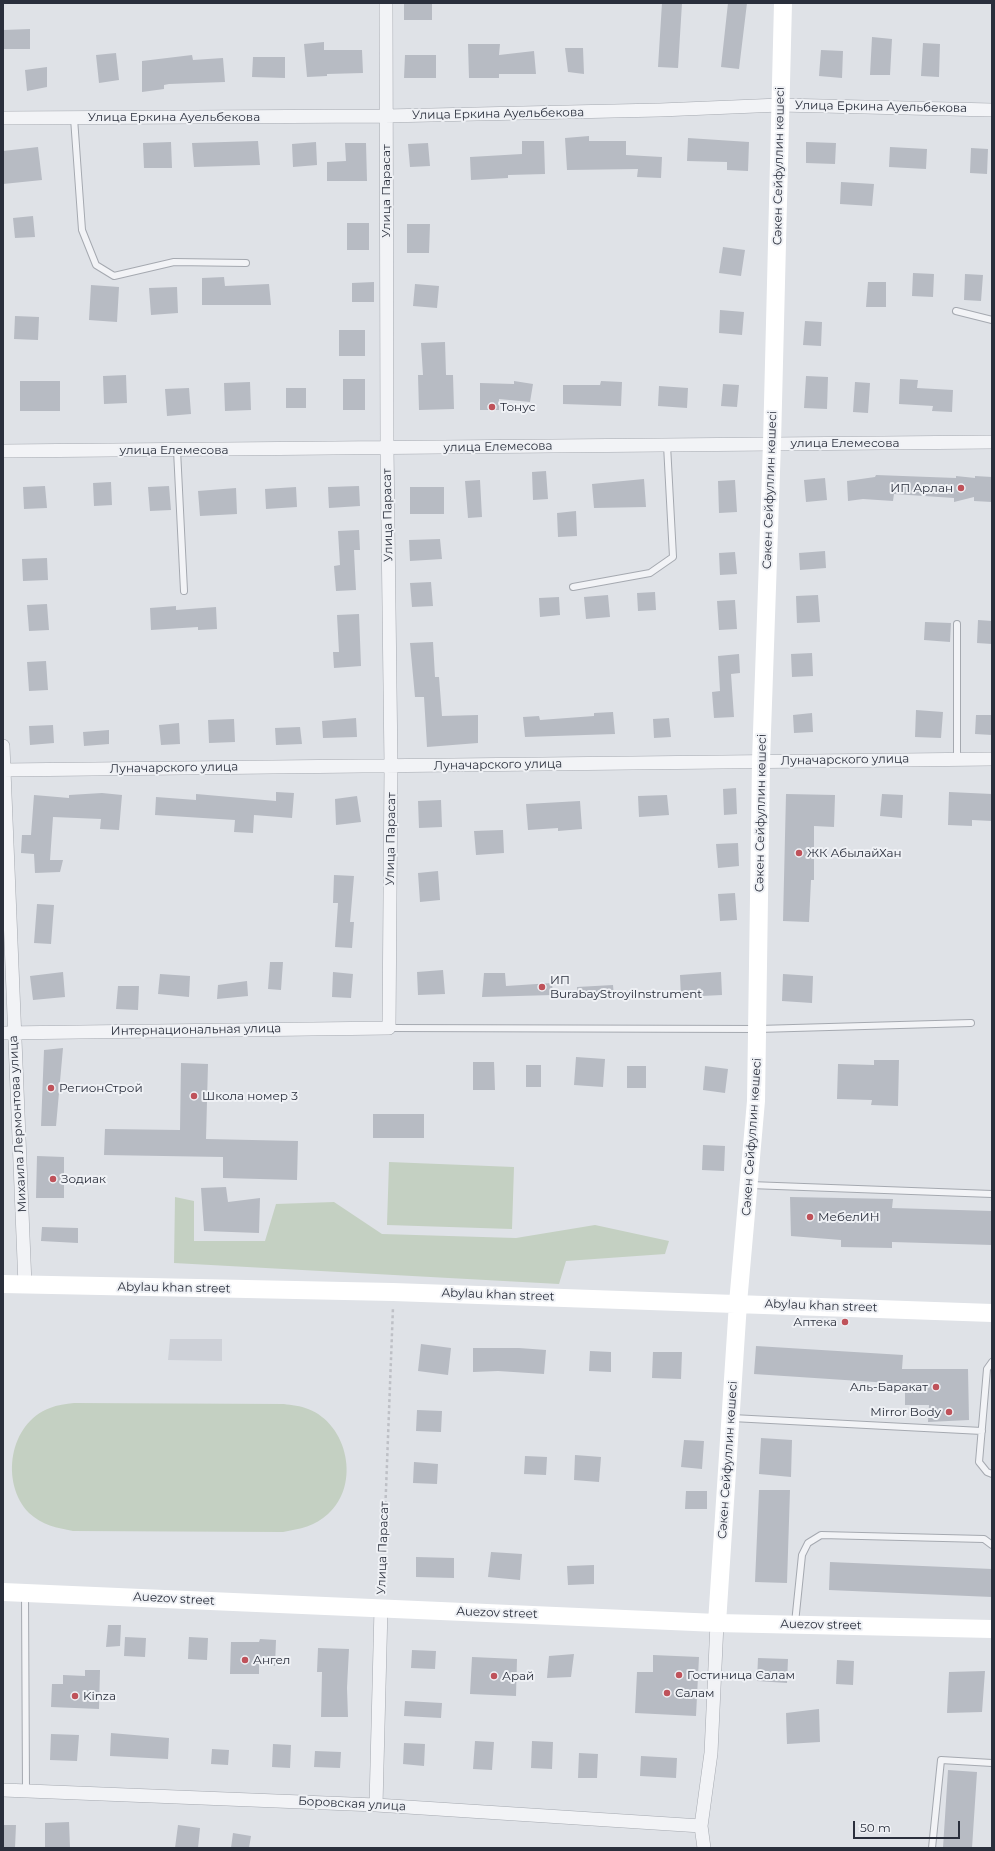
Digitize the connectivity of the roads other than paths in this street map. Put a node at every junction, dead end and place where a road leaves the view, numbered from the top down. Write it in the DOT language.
graph roads {
  1 [pos="386,3"];
  2 [pos="783,3"];
  3 [pos="780,105"];
  4 [pos="992,110"];
  5 [pos="385,116"];
  6 [pos="3,118"];
  7 [pos="74,118"];
  8 [pos="246,263"];
  9 [pos="956,311"];
  10 [pos="992,320"];
  11 [pos="992,442"];
  12 [pos="772,443"];
  13 [pos="667,444"];
  14 [pos="387,448"];
  15 [pos="177,450"];
  16 [pos="3,451"];
  17 [pos="573,587"];
  18 [pos="184,591"];
  19 [pos="957,624"];
  20 [pos="3,746"];
  21 [pos="992,758"];
  22 [pos="957,759"];
  23 [pos="761,761"];
  24 [pos="391,766"];
  25 [pos="4,770"];
  26 [pos="971,1023"];
  27 [pos="389,1028"];
  28 [pos="758,1029"];
  29 [pos="8,1033"];
  30 [pos="749,1185"];
  31 [pos="992,1194"];
  32 [pos="3,1284"];
  33 [pos="25,1285"];
  34 [pos="738,1303"];
  35 [pos="992,1313"];
  36 [pos="992,1362"];
  37 [pos="730,1418"];
  38 [pos="982,1431"];
  39 [pos="992,1474"];
  40 [pos="992,1545"];
  41 [pos="3,1592"];
  42 [pos="25,1592"];
  43 [pos="381,1608"];
  44 [pos="717,1623"];
  45 [pos="795,1624"];
  46 [pos="992,1629"];
  47 [pos="992,1762"];
  48 [pos="3,1790"];
  49 [pos="26,1790"];
  50 [pos="376,1805"];
  51 [pos="701,1826"];
  52 [pos="704,1848"];
  53 [pos="932,1848"];
  1 -- 5 [label="street, Улица Парасат"];
  2 -- 3 [label="street, Сәкен Сейфуллин көшесі"];
  3 -- 4 [label="street, Улица Еркина Ауельбекова"];
  3 -- 5 [label="street, Улица Еркина Ауельбекова"];
  3 -- 12 [label="street, Сәкен Сейфуллин көшесі"];
  5 -- 7 [label="street, Улица Еркина Ауельбекова"];
  5 -- 14 [label="street, Улица Парасат"];
  6 -- 7 [label="street, Улица Еркина Ауельбекова"];
  7 -- 8 [label="lane"];
  9 -- 10 [label="lane"];
  11 -- 12 [label="street, улица Елемесова"];
  12 -- 13 [label="street, улица Елемесова"];
  12 -- 23 [label="street, Сәкен Сейфуллин көшесі"];
  13 -- 14 [label="street, улица Елемесова"];
  13 -- 17 [label="lane"];
  14 -- 15 [label="street, улица Елемесова"];
  14 -- 24 [label="street, Улица Парасат"];
  15 -- 16 [label="street, улица Елемесова"];
  15 -- 18 [label="lane"];
  19 -- 22 [label="lane"];
  20 -- 25 [label="street, Михаила Лермонтова улица"];
  21 -- 22 [label="street, Луначарского улица"];
  22 -- 23 [label="street, Луначарского улица"];
  23 -- 24 [label="street, Луначарского улица"];
  23 -- 28 [label="street, Сәкен Сейфуллин көшесі"];
  24 -- 25 [label="street, Луначарского улица"];
  24 -- 27 [label="street, Улица Парасат"];
  25 -- 29 [label="street, Михаила Лермонтова улица"];
  26 -- 28 [label="lane"];
  27 -- 28 [label="lane"];
  27 -- 29 [label="street, Интернациональная улица"];
  28 -- 30 [label="street, Сәкен Сейфуллин көшесі"];
  29 -- 33 [label="street, Михаила Лермонтова улица"];
  30 -- 31 [label="lane"];
  30 -- 34 [label="street, Сәкен Сейфуллин көшесі"];
  32 -- 33 [label="street, Abylau khan street"];
  33 -- 34 [label="street, Abylau khan street"];
  34 -- 35 [label="street, Abylau khan street"];
  34 -- 37 [label="street, Сәкен Сейфуллин көшесі"];
  36 -- 38 [label="lane"];
  37 -- 38 [label="lane"];
  37 -- 44 [label="street, Сәкен Сейфуллин көшесі"];
  38 -- 39 [label="lane"];
  40 -- 45 [label="lane"];
  41 -- 42 [label="street, Auezov street"];
  42 -- 43 [label="street, Auezov street"];
  42 -- 49 [label="lane"];
  43 -- 44 [label="street, Auezov street"];
  43 -- 50 [label="street, Улица Парасат"];
  44 -- 45 [label="street, Auezov street"];
  44 -- 51 [label="street"];
  45 -- 46 [label="street, Auezov street"];
  47 -- 53 [label="lane"];
  48 -- 49 [label="street, Боровская улица"];
  49 -- 50 [label="street, Боровская улица"];
  50 -- 51 [label="street, Боровская улица"];
  51 -- 52 [label="street"];
}
